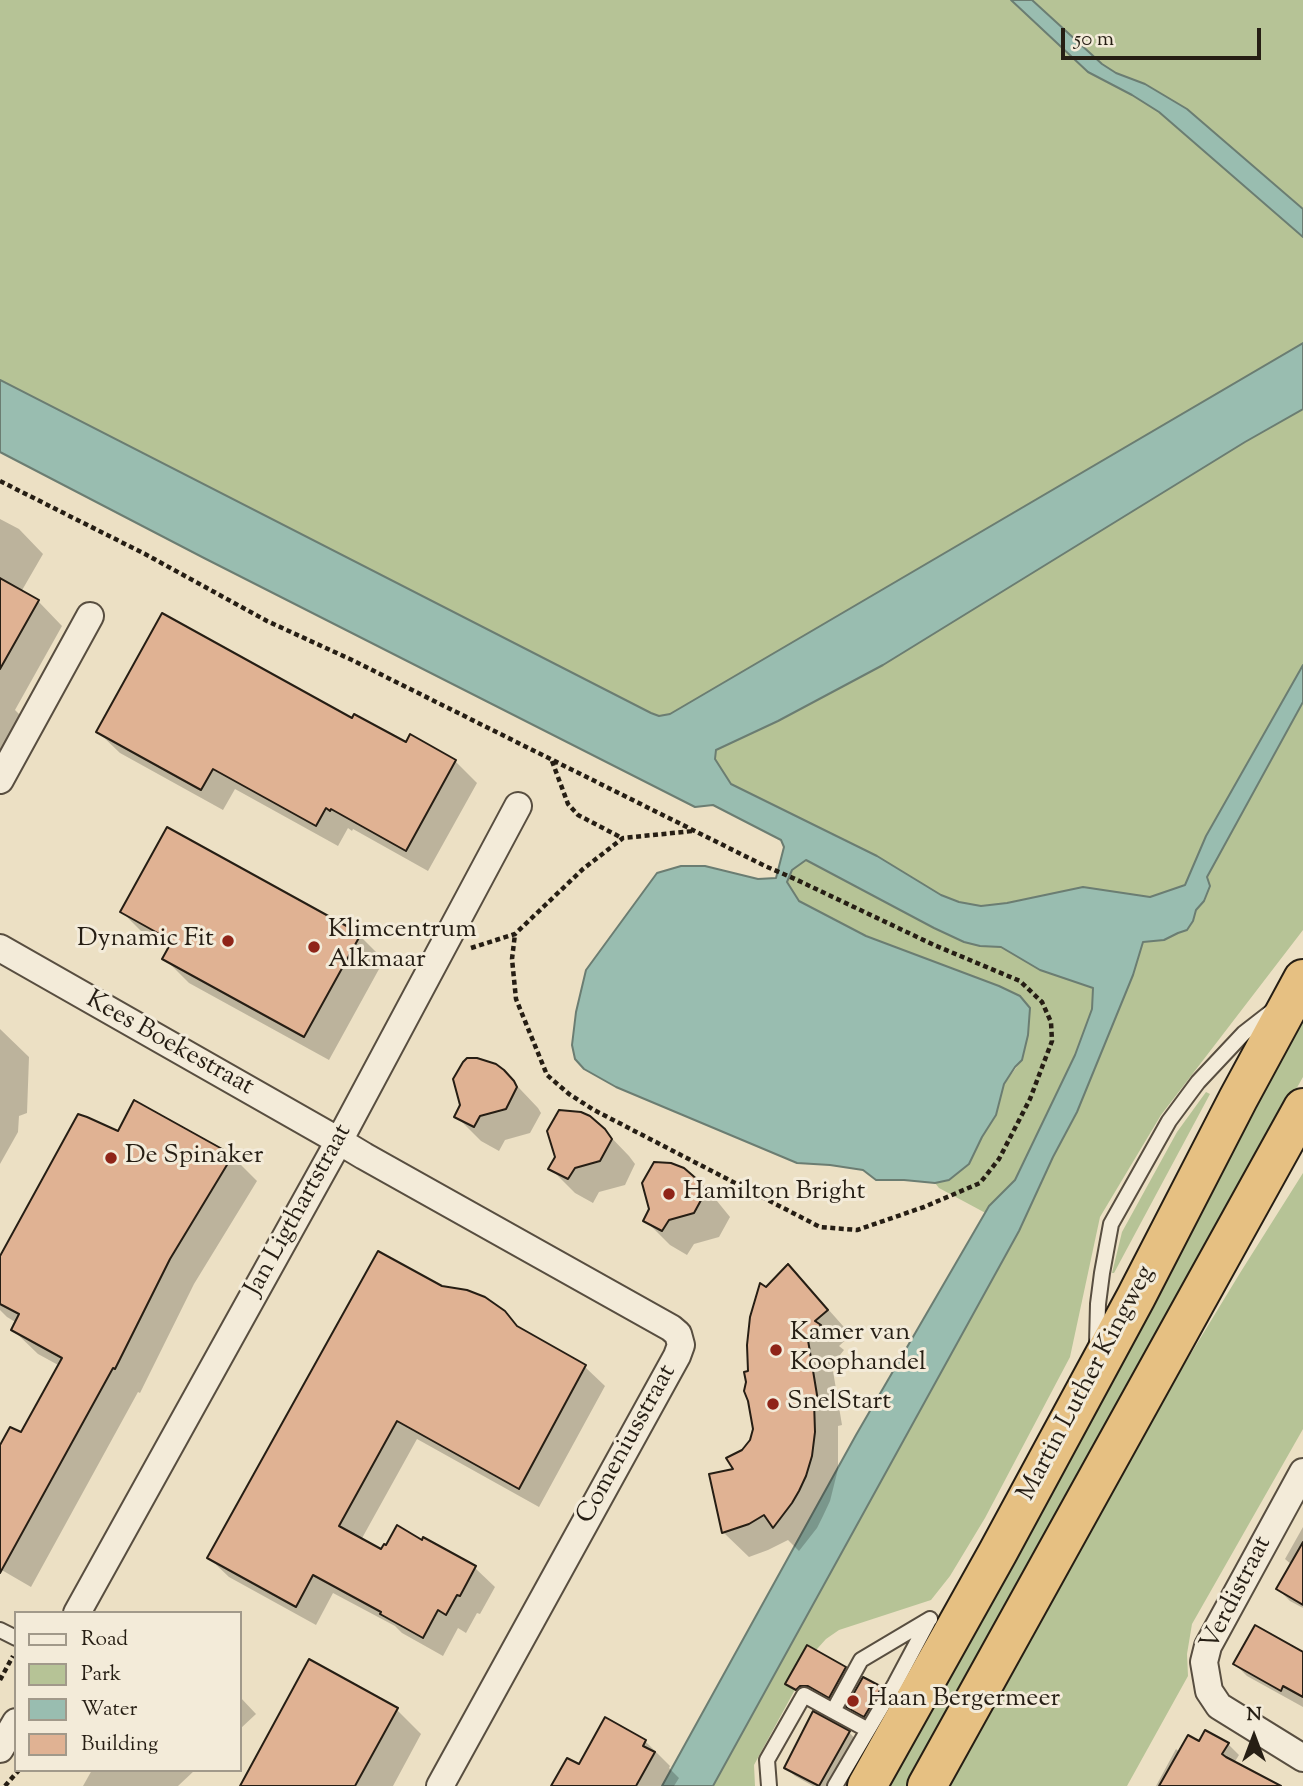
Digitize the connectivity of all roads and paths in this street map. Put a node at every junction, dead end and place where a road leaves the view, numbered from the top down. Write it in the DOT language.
graph roads {
  1 [pos="0,481"];
  2 [pos="90,616"];
  3 [pos="552,760"];
  4 [pos="0,780"];
  5 [pos="518,806"];
  6 [pos="694,831"];
  7 [pos="623,838"];
  8 [pos="0,948"];
  9 [pos="1300,985"];
  10 [pos="1303,1108"];
  11 [pos="339,1141"];
  12 [pos="1097,1370"];
  13 [pos="1303,1472"];
  14 [pos="998,1552"];
  15 [pos="78,1611"];
  16 [pos="930,1619"];
  17 [pos="14,1656"];
  18 [pos="0,1680"];
  19 [pos="833,1711"];
  20 [pos="14,1725"];
  21 [pos="868,1730"];
  22 [pos="0,1748"];
  23 [pos="1303,1758"];
  24 [pos="17,1772"];
  25 [pos="5,1786"];
  26 [pos="440,1786"];
  27 [pos="769,1786"];
  28 [pos="835,1786"];
  29 [pos="867,1786"];
  30 [pos="927,1786"];
  1 -- 3 [label="path"];
  2 -- 4 [label="street"];
  3 -- 6 [label="path"];
  3 -- 7 [label="path"];
  5 -- 11 [label="street, Jan Ligthartstraat"];
  6 -- 7 [label="path"];
  6 -- 7 [label="path"];
  8 -- 11 [label="street, Kees Boekestraat"];
  9 -- 12 [label="highway, Martin Luther Kingweg"];
  9 -- 12 [label="lane"];
  10 -- 30 [label="highway, Martin Luther Kingweg"];
  11 -- 15 [label="street, Jan Ligthartstraat"];
  11 -- 26 [label="street, Comeniusstraat"];
  12 -- 14 [label="highway, Martin Luther Kingweg"];
  13 -- 23 [label="street, Verdistraat"];
  14 -- 16 [label="highway"];
  14 -- 29 [label="highway, Martin Luther Kingweg"];
  16 -- 19 [label="lane"];
  16 -- 21 [label="lane"];
  17 -- 18 [label="path"];
  19 -- 21 [label="lane"];
  19 -- 27 [label="lane"];
  20 -- 22 [label="street"];
  21 -- 28 [label="lane"];
  24 -- 25 [label="path"];
}
